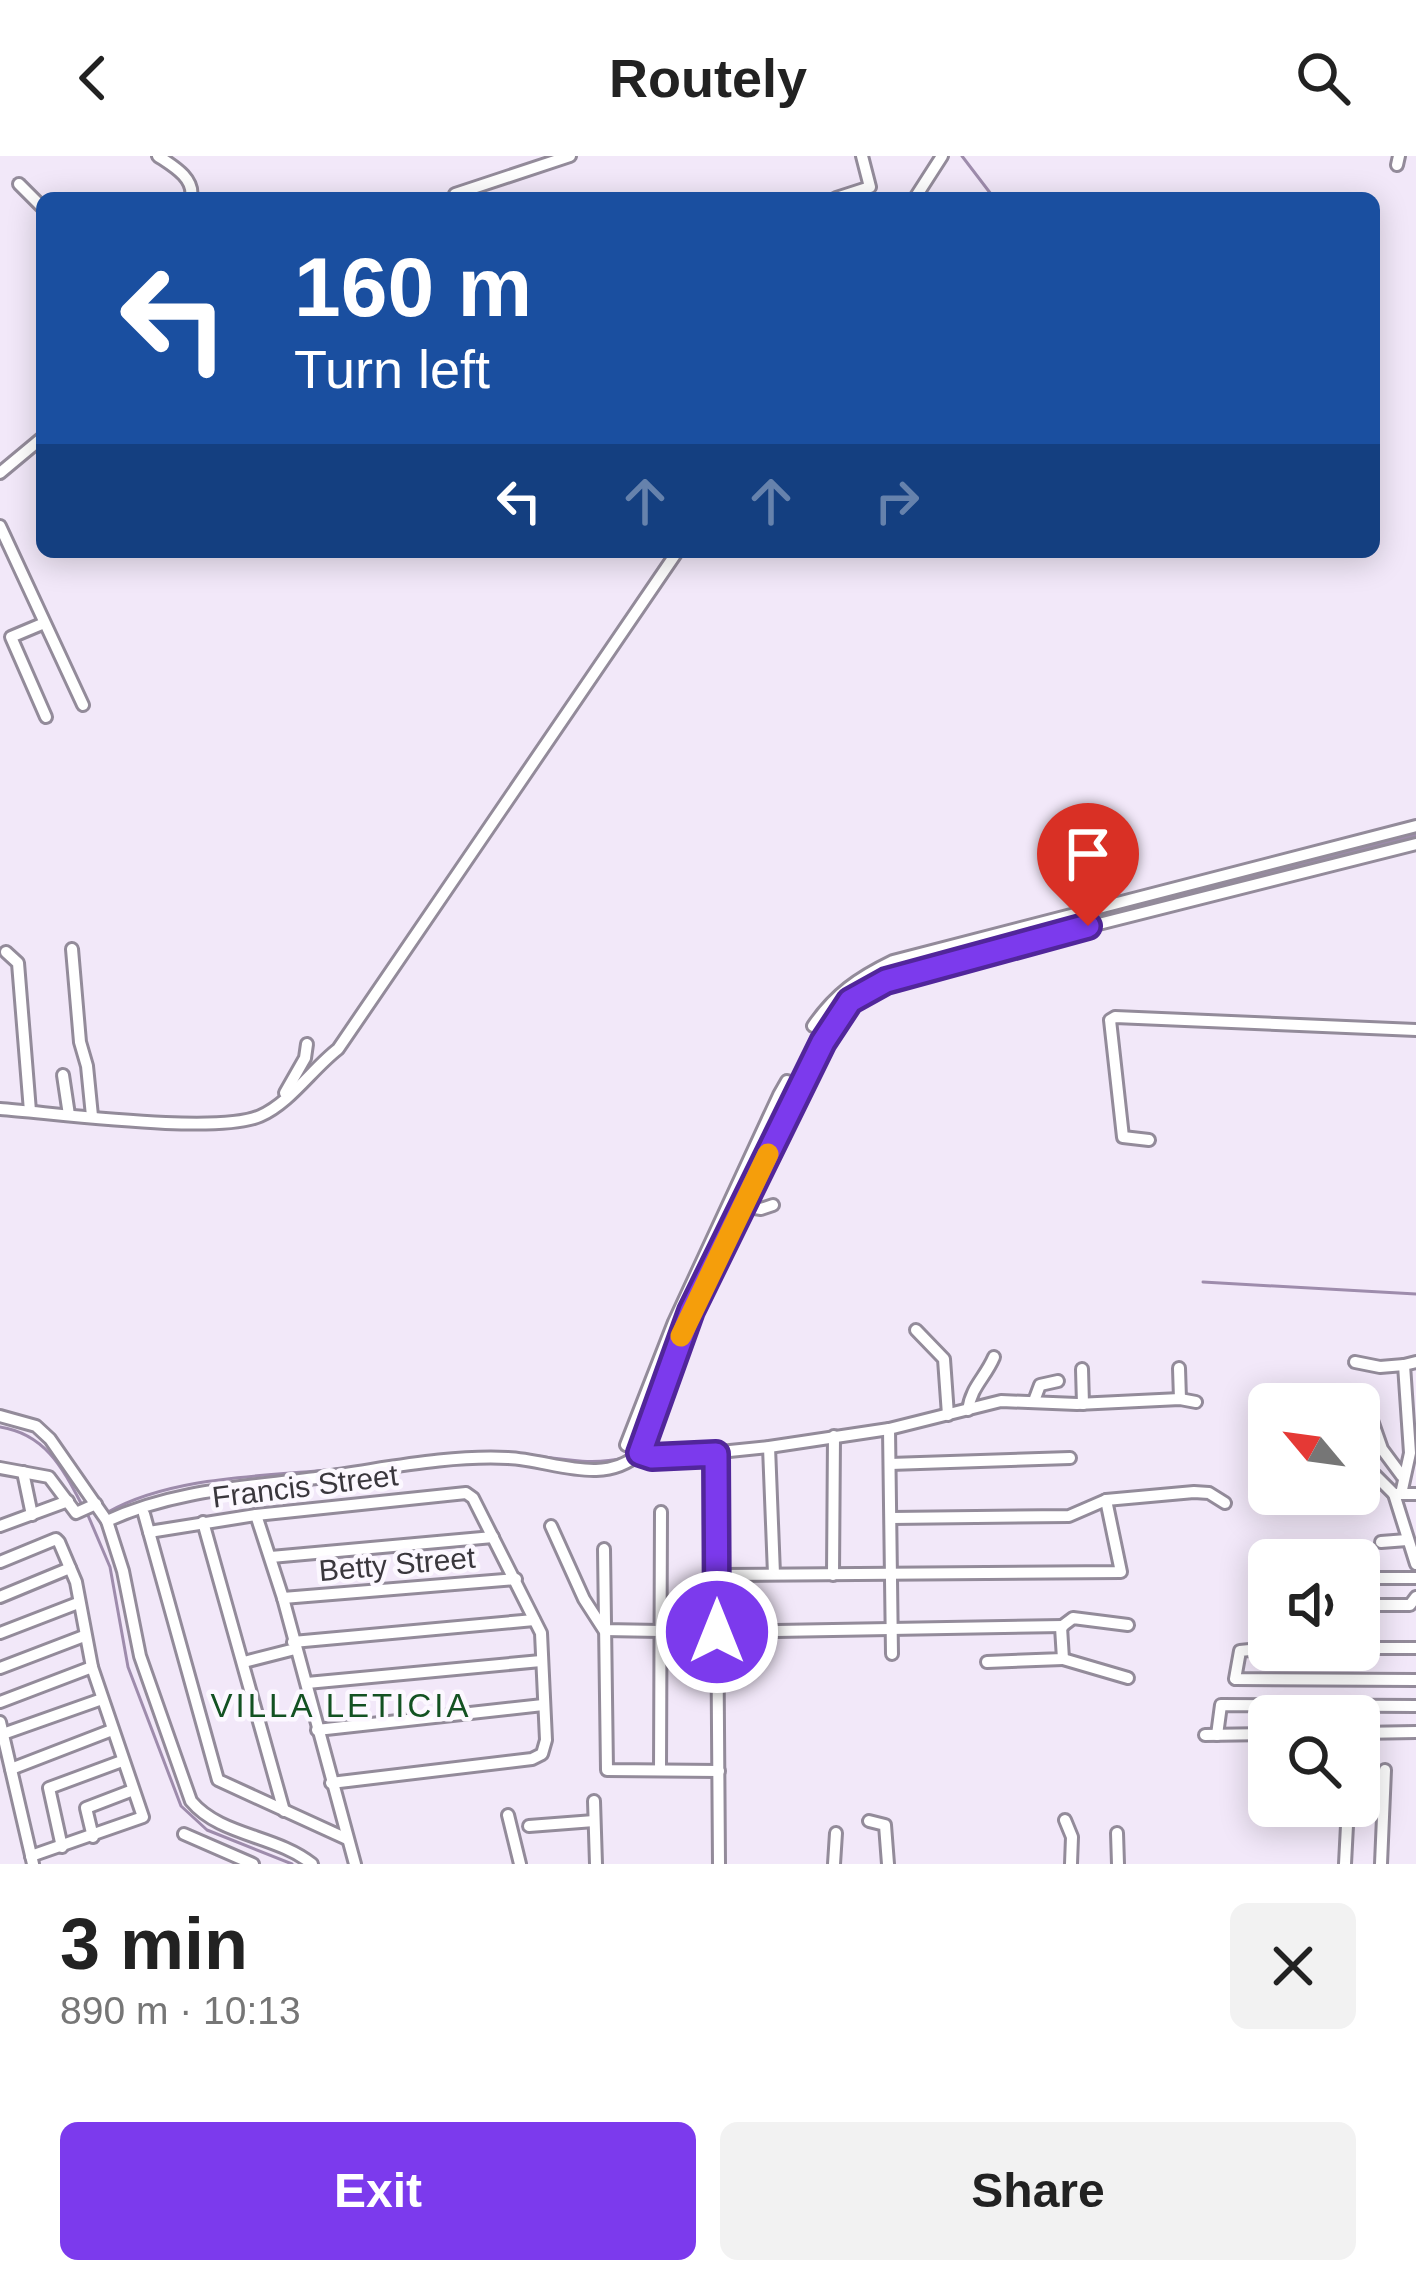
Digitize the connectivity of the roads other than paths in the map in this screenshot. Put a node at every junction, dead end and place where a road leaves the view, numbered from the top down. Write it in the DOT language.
graph roads {
  1 [pos="158,156"];
  2 [pos="570,156"];
  3 [pos="862,156"];
  4 [pos="942,156"];
  5 [pos="173,160"];
  6 [pos="20,184"];
  7 [pos="923,185"];
  8 [pos="191,192"];
  9 [pos="461,192"];
  10 [pos="873,192"];
  11 [pos="919,192"];
  12 [pos="926,192"];
  13 [pos="36,201"];
  14 [pos="36,444"];
  15 [pos="0,473"];
  16 [pos="0,526"];
  17 [pos="673,558"];
  18 [pos="42,624"];
  19 [pos="83,705"];
  20 [pos="46,717"];
  21 [pos="1416,826"];
  22 [pos="1416,844"];
  23 [pos="944,939"];
  24 [pos="72,949"];
  25 [pos="6,952"];
  26 [pos="923,952"];
  27 [pos="950,962"];
  28 [pos="927,968"];
  29 [pos="813,1026"];
  30 [pos="1416,1030"];
  31 [pos="307,1044"];
  32 [pos="63,1075"];
  33 [pos="801,1088"];
  34 [pos="281,1101"];
  35 [pos="0,1109"];
  36 [pos="31,1112"];
  37 [pos="69,1115"];
  38 [pos="92,1116"];
  39 [pos="1149,1140"];
  40 [pos="773,1204"];
  41 [pos="742,1206"];
  42 [pos="916,1330"];
  43 [pos="994,1357"];
  44 [pos="1355,1362"];
  45 [pos="1410,1363"];
  46 [pos="1179,1368"];
  47 [pos="1082,1369"];
  48 [pos="1058,1381"];
  49 [pos="1180,1399"];
  50 [pos="1034,1401"];
  51 [pos="1196,1402"];
  52 [pos="1083,1404"];
  53 [pos="968,1410"];
  54 [pos="949,1415"];
  55 [pos="0,1416"];
  56 [pos="889,1429"];
  57 [pos="834,1436"];
  58 [pos="1380,1443"];
  59 [pos="626,1445"];
  60 [pos="769,1447"];
  61 [pos="640,1453"];
  62 [pos="716,1454"];
  63 [pos="1070,1458"];
  64 [pos="890,1464"];
  65 [pos="0,1468"];
  66 [pos="23,1472"];
  67 [pos="1402,1476"];
  68 [pos="1380,1479"];
  69 [pos="1397,1494"];
  70 [pos="1416,1494"];
  71 [pos="1106,1500"];
  72 [pos="68,1502"];
  73 [pos="1226,1503"];
  74 [pos="93,1505"];
  75 [pos="0,1508"];
  76 [pos="661,1512"];
  77 [pos="144,1514"];
  78 [pos="256,1514"];
  79 [pos="32,1515"];
  80 [pos="891,1518"];
  81 [pos="107,1521"];
  82 [pos="203,1522"];
  83 [pos="1,1526"];
  84 [pos="550,1526"];
  85 [pos="149,1532"];
  86 [pos="1410,1536"];
  87 [pos="493,1537"];
  88 [pos="1381,1542"];
  89 [pos="604,1549"];
  90 [pos="271,1557"];
  91 [pos="0,1562"];
  92 [pos="1416,1564"];
  93 [pos="70,1568"];
  94 [pos="893,1572"];
  95 [pos="774,1574"];
  96 [pos="717,1575"];
  97 [pos="833,1575"];
  98 [pos="515,1579"];
  99 [pos="1380,1579"];
  100 [pos="1416,1581"];
  101 [pos="0,1597"];
  102 [pos="283,1598"];
  103 [pos="1416,1598"];
  104 [pos="78,1603"];
  105 [pos="1380,1605"];
  106 [pos="534,1620"];
  107 [pos="1129,1625"];
  108 [pos="1062,1627"];
  109 [pos="890,1628"];
  110 [pos="604,1630"];
  111 [pos="661,1630"];
  112 [pos="717,1632"];
  113 [pos="0,1633"];
  114 [pos="84,1636"];
  115 [pos="294,1646"];
  116 [pos="1380,1648"];
  117 [pos="1416,1648"];
  118 [pos="1248,1650"];
  119 [pos="892,1654"];
  120 [pos="1063,1659"];
  121 [pos="541,1661"];
  122 [pos="244,1662"];
  123 [pos="986,1662"];
  124 [pos="92,1667"];
  125 [pos="0,1668"];
  126 [pos="1128,1678"];
  127 [pos="1416,1680"];
  128 [pos="307,1683"];
  129 [pos="102,1699"];
  130 [pos="0,1702"];
  131 [pos="543,1705"];
  132 [pos="1248,1705"];
  133 [pos="1380,1706"];
  134 [pos="1416,1706"];
  135 [pos="1,1730"];
  136 [pos="112,1730"];
  137 [pos="317,1730"];
  138 [pos="1416,1732"];
  139 [pos="1380,1733"];
  140 [pos="1248,1734"];
  141 [pos="122,1762"];
  142 [pos="11,1768"];
  143 [pos="660,1770"];
  144 [pos="1384,1770"];
  145 [pos="719,1771"];
  146 [pos="331,1783"];
  147 [pos="133,1790"];
  148 [pos="594,1802"];
  149 [pos="284,1811"];
  150 [pos="508,1814"];
  151 [pos="1065,1820"];
  152 [pos="594,1821"];
  153 [pos="869,1821"];
  154 [pos="529,1826"];
  155 [pos="1347,1827"];
  156 [pos="836,1833"];
  157 [pos="1117,1833"];
  158 [pos="184,1834"];
  159 [pos="93,1837"];
  160 [pos="347,1839"];
  161 [pos="62,1847"];
  162 [pos="32,1860"];
  163 [pos="254,1864"];
  164 [pos="312,1864"];
  165 [pos="356,1864"];
  166 [pos="520,1864"];
  167 [pos="596,1864"];
  168 [pos="719,1864"];
  169 [pos="834,1864"];
  170 [pos="888,1864"];
  171 [pos="1071,1864"];
  172 [pos="1118,1864"];
  173 [pos="1345,1864"];
  174 [pos="1381,1864"];
  1 -- 5 [label="street"];
  2 -- 9 [label="street"];
  3 -- 10 [label="street"];
  4 -- 7 [label="street"];
  5 -- 8 [label="street"];
  6 -- 13 [label="street"];
  7 -- 11 [label="street"];
  7 -- 12 [label="street"];
  14 -- 15 [label="street"];
  16 -- 18 [label="street"];
  17 -- 34 [label="street"];
  18 -- 19 [label="street"];
  18 -- 20 [label="street"];
  21 -- 23 [label="street"];
  22 -- 27 [label="street"];
  23 -- 26 [label="street"];
  23 -- 27 [label="street"];
  24 -- 38 [label="street"];
  25 -- 36 [label="street"];
  26 -- 28 [label="street"];
  26 -- 29 [label="street"];
  27 -- 28 [label="street"];
  28 -- 33 [label="street"];
  30 -- 39 [label="street"];
  31 -- 34 [label="street"];
  32 -- 37 [label="street"];
  33 -- 41 [label="street"];
  33 -- 59 [label="street"];
  34 -- 38 [label="street"];
  35 -- 36 [label="street"];
  36 -- 37 [label="street"];
  37 -- 38 [label="street"];
  40 -- 41 [label="street"];
  41 -- 61 [label="street"];
  42 -- 54 [label="street"];
  43 -- 53 [label="street"];
  44 -- 45 [label="street"];
  45 -- 67 [label="street"];
  46 -- 49 [label="street"];
  47 -- 52 [label="street"];
  48 -- 50 [label="street"];
  49 -- 51 [label="street"];
  49 -- 52 [label="street"];
  50 -- 52 [label="street"];
  50 -- 53 [label="street"];
  53 -- 54 [label="street"];
  54 -- 56 [label="street"];
  55 -- 74 [label="street"];
  56 -- 57 [label="street"];
  56 -- 64 [label="street"];
  57 -- 60 [label="street"];
  57 -- 97 [label="street"];
  58 -- 67 [label="street"];
  60 -- 62 [label="street"];
  60 -- 95 [label="street"];
  61 -- 62 [label="street"];
  61 -- 81 [label="street"];
  62 -- 96 [label="street"];
  63 -- 64 [label="street"];
  64 -- 80 [label="street"];
  65 -- 66 [label="street"];
  66 -- 72 [label="street"];
  66 -- 79 [label="street"];
  67 -- 69 [label="street"];
  68 -- 69 [label="street"];
  69 -- 70 [label="street"];
  69 -- 86 [label="street"];
  71 -- 73 [label="street"];
  71 -- 80 [label="street"];
  71 -- 94 [label="street"];
  72 -- 74 [label="street"];
  72 -- 79 [label="street"];
  74 -- 81 [label="street"];
  75 -- 83 [label="street"];
  76 -- 111 [label="street"];
  77 -- 85 [label="street"];
  78 -- 82 [label="street, Francis Street"];
  78 -- 87 [label="street, Francis Street"];
  78 -- 90 [label="street"];
  79 -- 83 [label="street"];
  80 -- 94 [label="street"];
  81 -- 164 [label="street"];
  82 -- 85 [label="street, Francis Street"];
  82 -- 122 [label="street"];
  84 -- 110 [label="street"];
  85 -- 149 [label="street"];
  86 -- 88 [label="street"];
  86 -- 92 [label="street"];
  87 -- 90 [label="street"];
  87 -- 98 [label="street"];
  89 -- 110 [label="street"];
  90 -- 102 [label="street"];
  91 -- 93 [label="street"];
  93 -- 101 [label="street"];
  93 -- 104 [label="street"];
  94 -- 97 [label="street"];
  94 -- 109 [label="street"];
  95 -- 96 [label="street"];
  95 -- 97 [label="street"];
  96 -- 112 [label="street"];
  98 -- 102 [label="street, Betty Street"];
  98 -- 106 [label="street"];
  99 -- 100 [label="street"];
  102 -- 115 [label="street"];
  103 -- 105 [label="street"];
  104 -- 113 [label="street"];
  104 -- 114 [label="street"];
  106 -- 115 [label="street"];
  106 -- 121 [label="street"];
  107 -- 108 [label="street"];
  108 -- 109 [label="street"];
  108 -- 120 [label="street"];
  109 -- 112 [label="street"];
  109 -- 119 [label="street"];
  110 -- 111 [label="street"];
  110 -- 143 [label="street"];
  111 -- 112 [label="street"];
  111 -- 143 [label="street"];
  112 -- 145 [label="street"];
  114 -- 124 [label="street"];
  114 -- 125 [label="street"];
  115 -- 122 [label="street"];
  115 -- 128 [label="street"];
  116 -- 117 [label="street"];
  118 -- 127 [label="street"];
  120 -- 123 [label="street"];
  120 -- 126 [label="street"];
  121 -- 128 [label="street"];
  121 -- 131 [label="street"];
  122 -- 149 [label="street"];
  124 -- 129 [label="street"];
  124 -- 130 [label="street"];
  128 -- 137 [label="street"];
  129 -- 135 [label="street"];
  129 -- 136 [label="street"];
  131 -- 137 [label="street"];
  131 -- 146 [label="street"];
  132 -- 140 [label="street"];
  133 -- 134 [label="street"];
  135 -- 142 [label="street"];
  136 -- 141 [label="street"];
  136 -- 142 [label="street"];
  137 -- 146 [label="street"];
  138 -- 139 [label="street"];
  141 -- 147 [label="street"];
  141 -- 161 [label="street"];
  142 -- 162 [label="street"];
  143 -- 145 [label="street"];
  144 -- 174 [label="street"];
  145 -- 168 [label="street"];
  146 -- 160 [label="street"];
  147 -- 159 [label="street"];
  147 -- 159 [label="street"];
  148 -- 152 [label="street"];
  149 -- 160 [label="street"];
  150 -- 166 [label="street"];
  151 -- 171 [label="street"];
  152 -- 154 [label="street"];
  152 -- 167 [label="street"];
  153 -- 170 [label="street"];
  155 -- 173 [label="street"];
  156 -- 169 [label="street"];
  157 -- 172 [label="street"];
  158 -- 163 [label="street"];
  159 -- 161 [label="street"];
  160 -- 165 [label="street"];
  161 -- 162 [label="street"];
}
